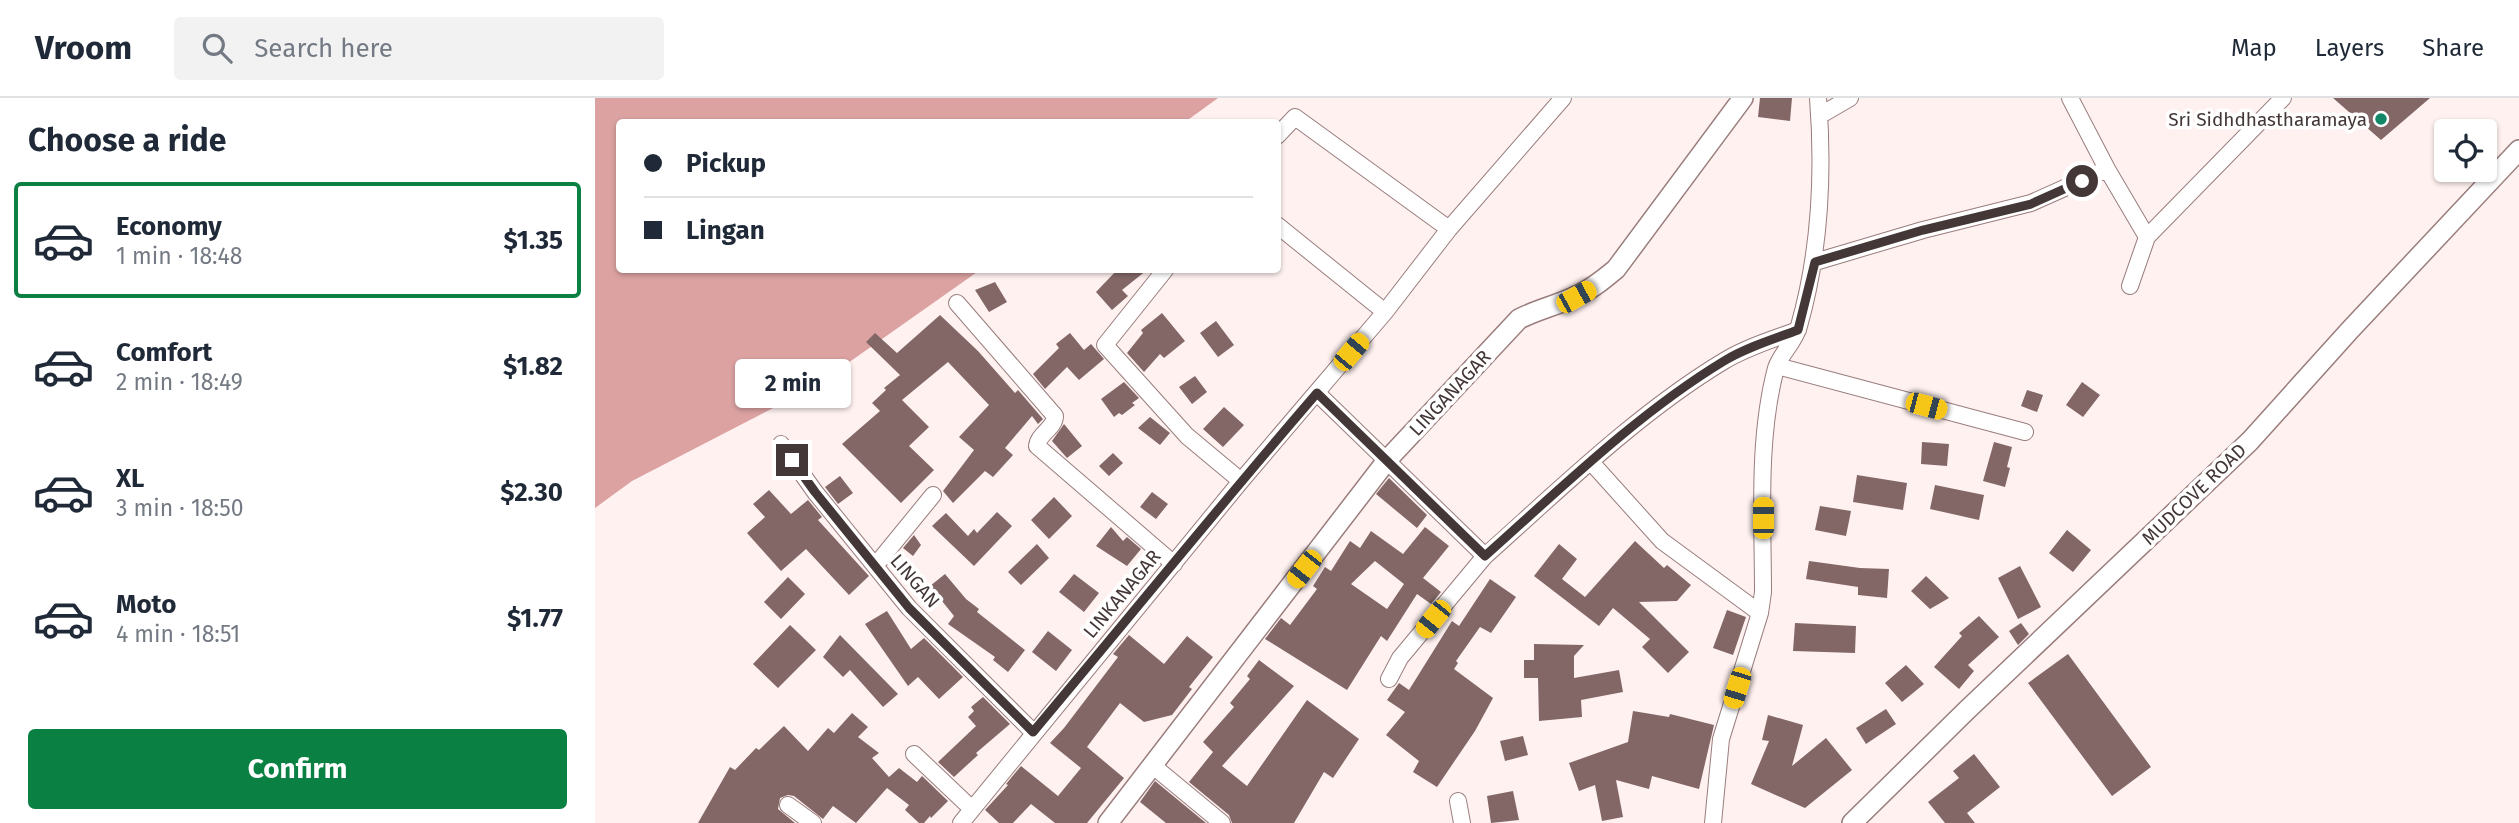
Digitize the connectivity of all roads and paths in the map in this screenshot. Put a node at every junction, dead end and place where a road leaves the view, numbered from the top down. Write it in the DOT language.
graph roads {
  1 [pos="1563,98"];
  2 [pos="1743,98"];
  3 [pos="1818,98"];
  4 [pos="1850,98"];
  5 [pos="2070,98"];
  6 [pos="2283,98"];
  7 [pos="1819,116"];
  8 [pos="1281,132"];
  9 [pos="2519,150"];
  10 [pos="2107,169"];
  11 [pos="1281,228"];
  12 [pos="1449,229"];
  13 [pos="2147,237"];
  14 [pos="1815,262"];
  15 [pos="1163,273"];
  16 [pos="2130,286"];
  17 [pos="957,303"];
  18 [pos="1385,312"];
  19 [pos="1798,330"];
  20 [pos="1777,366"];
  21 [pos="1317,393"];
  22 [pos="2025,432"];
  23 [pos="781,444"];
  24 [pos="1388,460"];
  25 [pos="1591,462"];
  26 [pos="1241,481"];
  27 [pos="933,495"];
  28 [pos="1485,556"];
  29 [pos="1174,564"];
  30 [pos="874,566"];
  31 [pos="1760,613"];
  32 [pos="1389,680"];
  33 [pos="1033,732"];
  34 [pos="914,754"];
  35 [pos="1152,765"];
  36 [pos="1458,800"];
  37 [pos="788,805"];
  38 [pos="972,809"];
  39 [pos="813,823"];
  40 [pos="961,823"];
  41 [pos="1108,823"];
  42 [pos="1222,823"];
  43 [pos="1462,823"];
  44 [pos="1713,823"];
  45 [pos="1852,823"];
  1 -- 12 [label="street, LINKANAGAR"];
  2 -- 24 [label="street, LINGANAGAR"];
  3 -- 7 [label="street"];
  4 -- 7 [label="street"];
  5 -- 10 [label="street"];
  6 -- 13 [label="street"];
  7 -- 14 [label="street"];
  8 -- 12 [label="street"];
  9 -- 45 [label="street, MUDCOVE ROAD"];
  10 -- 13 [label="street"];
  10 -- 14 [label="street"];
  11 -- 18 [label="street"];
  12 -- 18 [label="street, LINKANAGAR"];
  13 -- 16 [label="street"];
  14 -- 19 [label="street"];
  15 -- 26 [label="street"];
  17 -- 29 [label="street"];
  18 -- 21 [label="street, LINKANAGAR"];
  19 -- 20 [label="street"];
  19 -- 25 [label="street"];
  20 -- 22 [label="street"];
  20 -- 31 [label="street"];
  21 -- 24 [label="street"];
  21 -- 26 [label="street, LINKANAGAR"];
  23 -- 30 [label="street, LINGAN"];
  24 -- 28 [label="street"];
  24 -- 35 [label="street, LINGANAGAR"];
  25 -- 28 [label="street"];
  25 -- 31 [label="street"];
  26 -- 29 [label="street, LINKANAGAR"];
  27 -- 30 [label="street"];
  28 -- 32 [label="street"];
  29 -- 33 [label="street, LINKANAGAR"];
  30 -- 33 [label="street, LINGAN"];
  31 -- 44 [label="street"];
  33 -- 38 [label="street, LINKANAGAR"];
  34 -- 38 [label="street"];
  35 -- 41 [label="street, LINGANAGAR"];
  35 -- 42 [label="street"];
  36 -- 43 [label="street"];
  37 -- 39 [label="street"];
  38 -- 40 [label="street, LINKANAGAR"];
}
